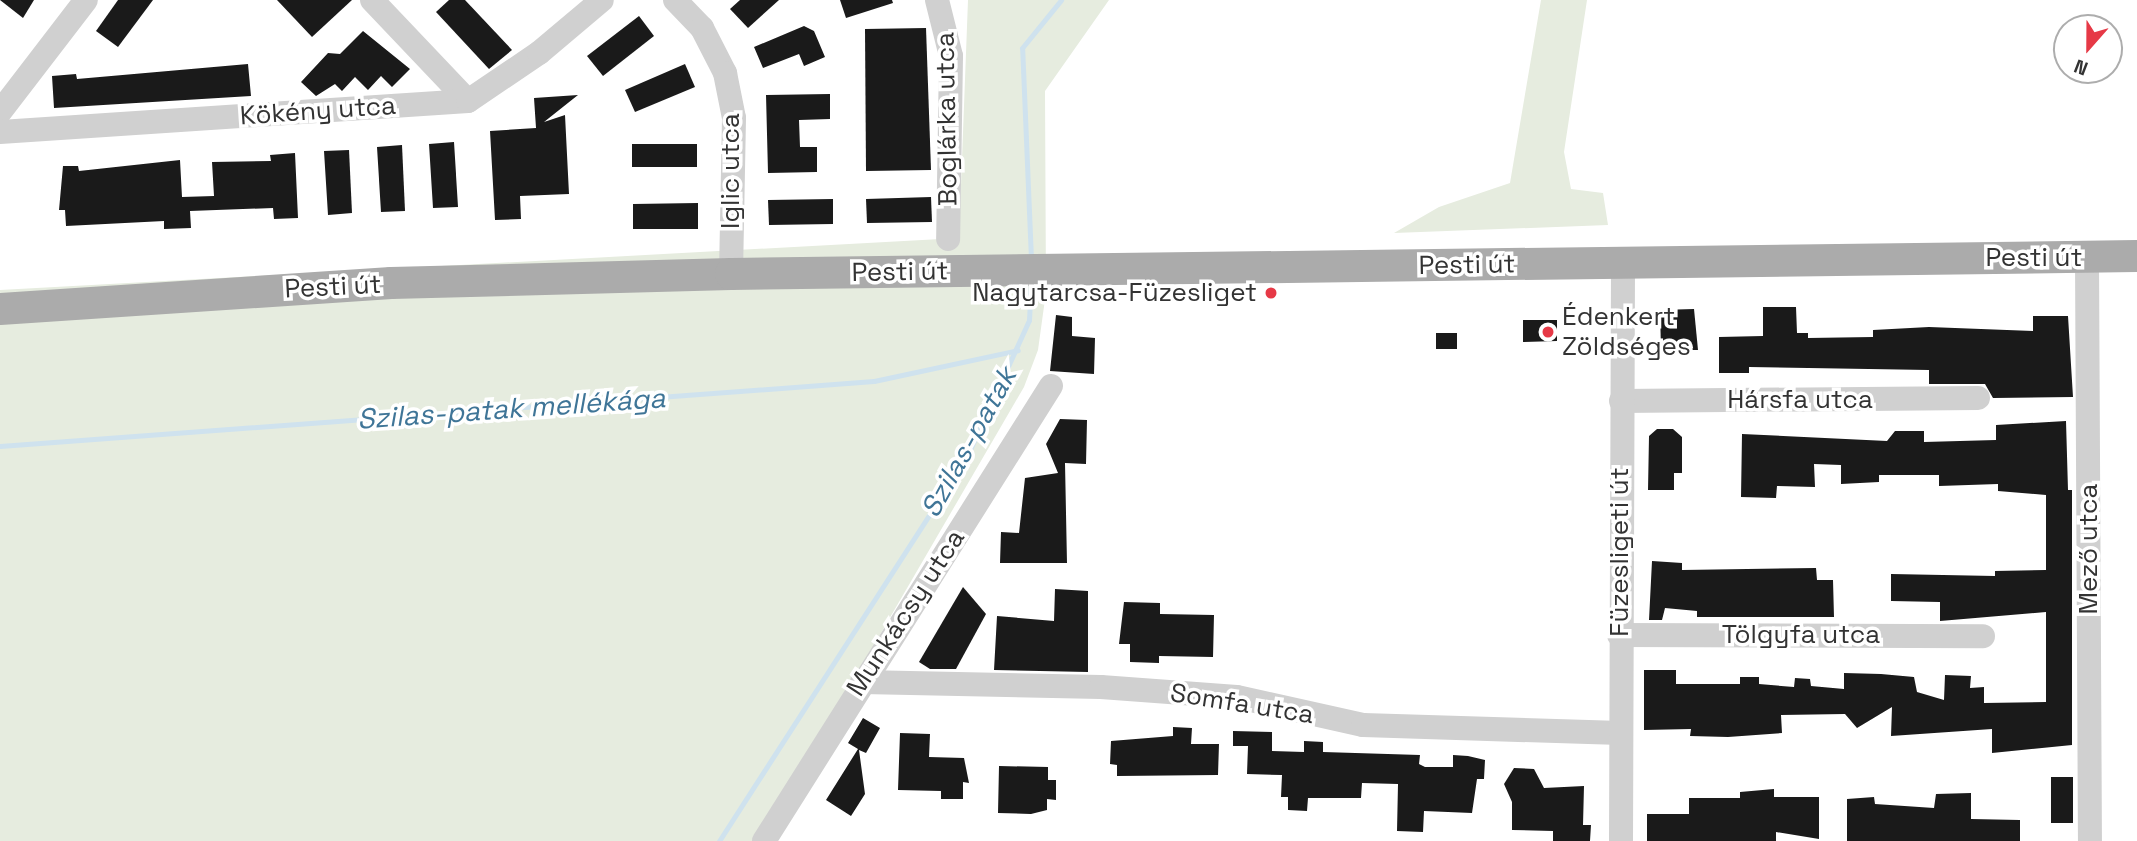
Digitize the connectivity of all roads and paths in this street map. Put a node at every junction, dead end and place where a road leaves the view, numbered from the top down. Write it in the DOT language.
graph roads {
  1 [pos="86,0"];
  2 [pos="372,0"];
  3 [pos="602,0"];
  4 [pos="675,0"];
  5 [pos="937,0"];
  6 [pos="468,101"];
  7 [pos="0,112"];
  8 [pos="0,132"];
  9 [pos="948,239"];
  10 [pos="2137,256"];
  11 [pos="2087,258"];
  12 [pos="1623,264"];
  13 [pos="731,274"];
  14 [pos="0,309"];
  15 [pos="1051,386"];
  16 [pos="1978,398"];
  17 [pos="1621,401"];
  18 [pos="1619,635"];
  19 [pos="1983,636"];
  20 [pos="862,682"];
  21 [pos="1621,733"];
  22 [pos="764,841"];
  23 [pos="1621,841"];
  24 [pos="2091,841"];
  1 -- 7 [label="street"];
  2 -- 6 [label="street"];
  3 -- 6 [label="street"];
  4 -- 13 [label="street, Iglic utca"];
  5 -- 9 [label="street, Boglárka utca"];
  6 -- 8 [label="street, Kökény utca"];
  10 -- 11 [label="main road, Pesti út"];
  11 -- 12 [label="main road, Pesti út"];
  11 -- 24 [label="street, Mező utca"];
  12 -- 13 [label="main road, Pesti út"];
  12 -- 17 [label="street, Füzesligeti út"];
  13 -- 14 [label="main road, Pesti út"];
  15 -- 20 [label="street, Munkácsy utca"];
  16 -- 17 [label="street, Hársfa utca"];
  17 -- 18 [label="street, Füzesligeti út"];
  18 -- 19 [label="street, Tölgyfa utca"];
  18 -- 21 [label="street, Füzesligeti út"];
  20 -- 21 [label="street, Somfa utca"];
  20 -- 22 [label="street, Munkácsy utca"];
  21 -- 23 [label="street, Füzesligeti út"];
}
